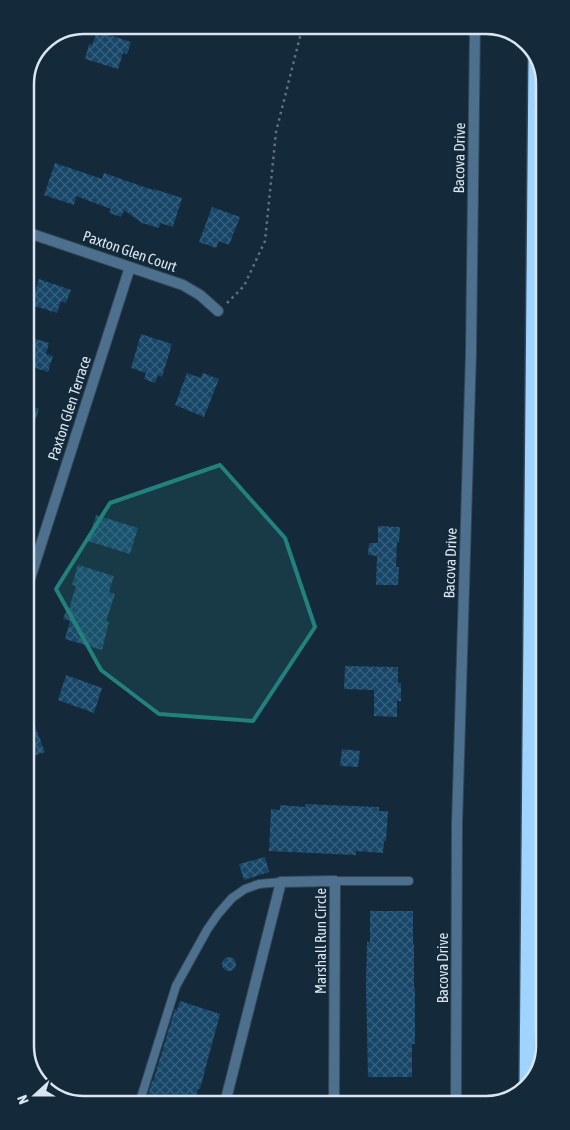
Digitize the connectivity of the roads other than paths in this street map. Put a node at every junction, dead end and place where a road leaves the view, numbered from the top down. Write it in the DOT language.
graph roads {
  1 [pos="475,34"];
  2 [pos="536,82"];
  3 [pos="34,235"];
  4 [pos="130,267"];
  5 [pos="218,311"];
  6 [pos="34,557"];
  7 [pos="335,881"];
  8 [pos="409,881"];
  9 [pos="281,882"];
  10 [pos="527,1075"];
  11 [pos="142,1096"];
  12 [pos="227,1096"];
  13 [pos="334,1096"];
  14 [pos="456,1096"];
  1 -- 14 [label="street, Bacova Drive"];
  2 -- 10 [label="highway"];
  3 -- 4 [label="street, Paxton Glen Court"];
  4 -- 5 [label="street, Paxton Glen Court"];
  4 -- 6 [label="street, Paxton Glen Terrace"];
  7 -- 8 [label="lane"];
  7 -- 9 [label="street, Marshall Run Circle"];
  7 -- 13 [label="street, Marshall Run Circle"];
  9 -- 11 [label="lane"];
  9 -- 12 [label="street"];
}
